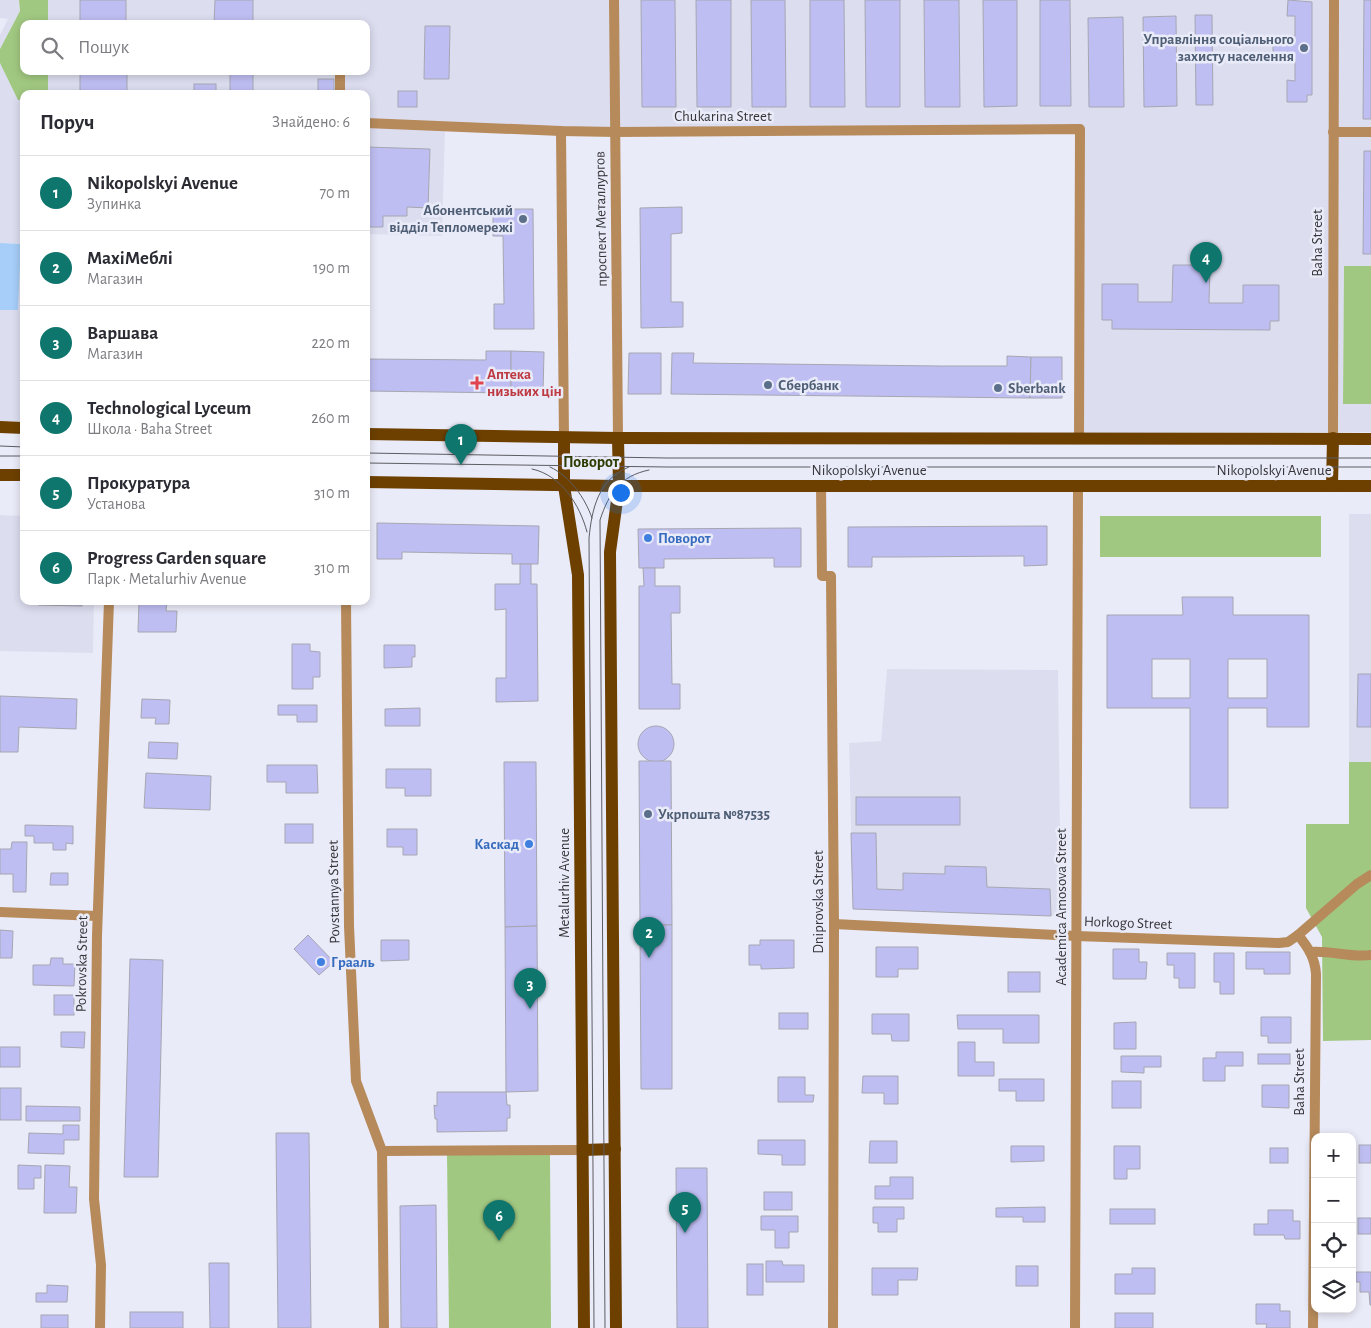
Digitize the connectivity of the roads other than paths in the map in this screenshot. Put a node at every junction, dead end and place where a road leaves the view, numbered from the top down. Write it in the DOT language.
graph roads {
  1 [pos="614,0"];
  2 [pos="1334,0"];
  3 [pos="340,75"];
  4 [pos="340,90"];
  5 [pos="370,123"];
  6 [pos="561,131"];
  7 [pos="616,132"];
  8 [pos="1334,132"];
  9 [pos="1371,132"];
  10 [pos="0,427"];
  11 [pos="20,428"];
  12 [pos="370,434"];
  13 [pos="564,438"];
  14 [pos="618,438"];
  15 [pos="1332,438"];
  16 [pos="1078,439"];
  17 [pos="1371,439"];
  18 [pos="0,475"];
  19 [pos="20,475"];
  20 [pos="370,482"];
  21 [pos="564,486"];
  22 [pos="619,486"];
  23 [pos="822,486"];
  24 [pos="1078,486"];
  25 [pos="1332,486"];
  26 [pos="1371,486"];
  27 [pos="109,605"];
  28 [pos="346,605"];
  29 [pos="1371,875"];
  30 [pos="0,912"];
  31 [pos="98,916"];
  32 [pos="834,924"];
  33 [pos="1298,935"];
  34 [pos="1076,936"];
  35 [pos="1310,952"];
  36 [pos="1371,955"];
  37 [pos="614,1149"];
  38 [pos="583,1150"];
  39 [pos="382,1151"];
  40 [pos="100,1328"];
  41 [pos="384,1328"];
  42 [pos="584,1328"];
  43 [pos="616,1328"];
  44 [pos="832,1328"];
  45 [pos="1076,1328"];
  46 [pos="1313,1328"];
  1 -- 7 [label="street, проспект Металлургов"];
  2 -- 8 [label="street, Baha Street"];
  3 -- 4 [label="street"];
  5 -- 6 [label="street, Chukarina Street"];
  6 -- 7 [label="street, Chukarina Street"];
  6 -- 13 [label="street"];
  7 -- 14 [label="street, проспект Металлургов"];
  7 -- 16 [label="street, Chukarina Street"];
  8 -- 9 [label="street"];
  8 -- 15 [label="street, Baha Street"];
  10 -- 11 [label="main road"];
  12 -- 13 [label="main road, Nikopolskyi Avenue"];
  13 -- 14 [label="main road, Nikopolskyi Avenue"];
  13 -- 21 [label="main road, Metalurhiv Avenue"];
  14 -- 16 [label="main road, Nikopolskyi Avenue"];
  14 -- 22 [label="main road"];
  15 -- 16 [label="main road, Nikopolskyi Avenue"];
  15 -- 17 [label="main road, Nikopolskyi Avenue"];
  15 -- 25 [label="main road, Baha Street"];
  18 -- 19 [label="main road"];
  20 -- 21 [label="main road, Nikopolskyi Avenue"];
  21 -- 22 [label="main road, Nikopolskyi Avenue"];
  21 -- 38 [label="main road, Metalurhiv Avenue"];
  22 -- 23 [label="main road, Nikopolskyi Avenue"];
  22 -- 37 [label="main road"];
  23 -- 24 [label="main road, Nikopolskyi Avenue"];
  23 -- 32 [label="street, Dniprovska Street"];
  24 -- 25 [label="main road, Nikopolskyi Avenue"];
  24 -- 34 [label="street, Academica Amosova Street"];
  25 -- 26 [label="main road, Nikopolskyi Avenue"];
  27 -- 31 [label="street, Pokrovska Street"];
  28 -- 39 [label="street, Povstannya Street"];
  29 -- 33 [label="street"];
  30 -- 31 [label="street"];
  31 -- 40 [label="street, Pokrovska Street"];
  32 -- 34 [label="street, Horkogo Street"];
  32 -- 44 [label="street, Dniprovska Street"];
  33 -- 34 [label="street, Horkogo Street"];
  33 -- 35 [label="street, Baha Street"];
  34 -- 45 [label="street, Academica Amosova Street"];
  35 -- 36 [label="street"];
  35 -- 46 [label="street, Baha Street"];
  37 -- 38 [label="main road"];
  37 -- 43 [label="main road"];
  38 -- 39 [label="street"];
  38 -- 42 [label="main road, Metalurhiv Avenue"];
  39 -- 41 [label="street, Povstannya Street"];
}
